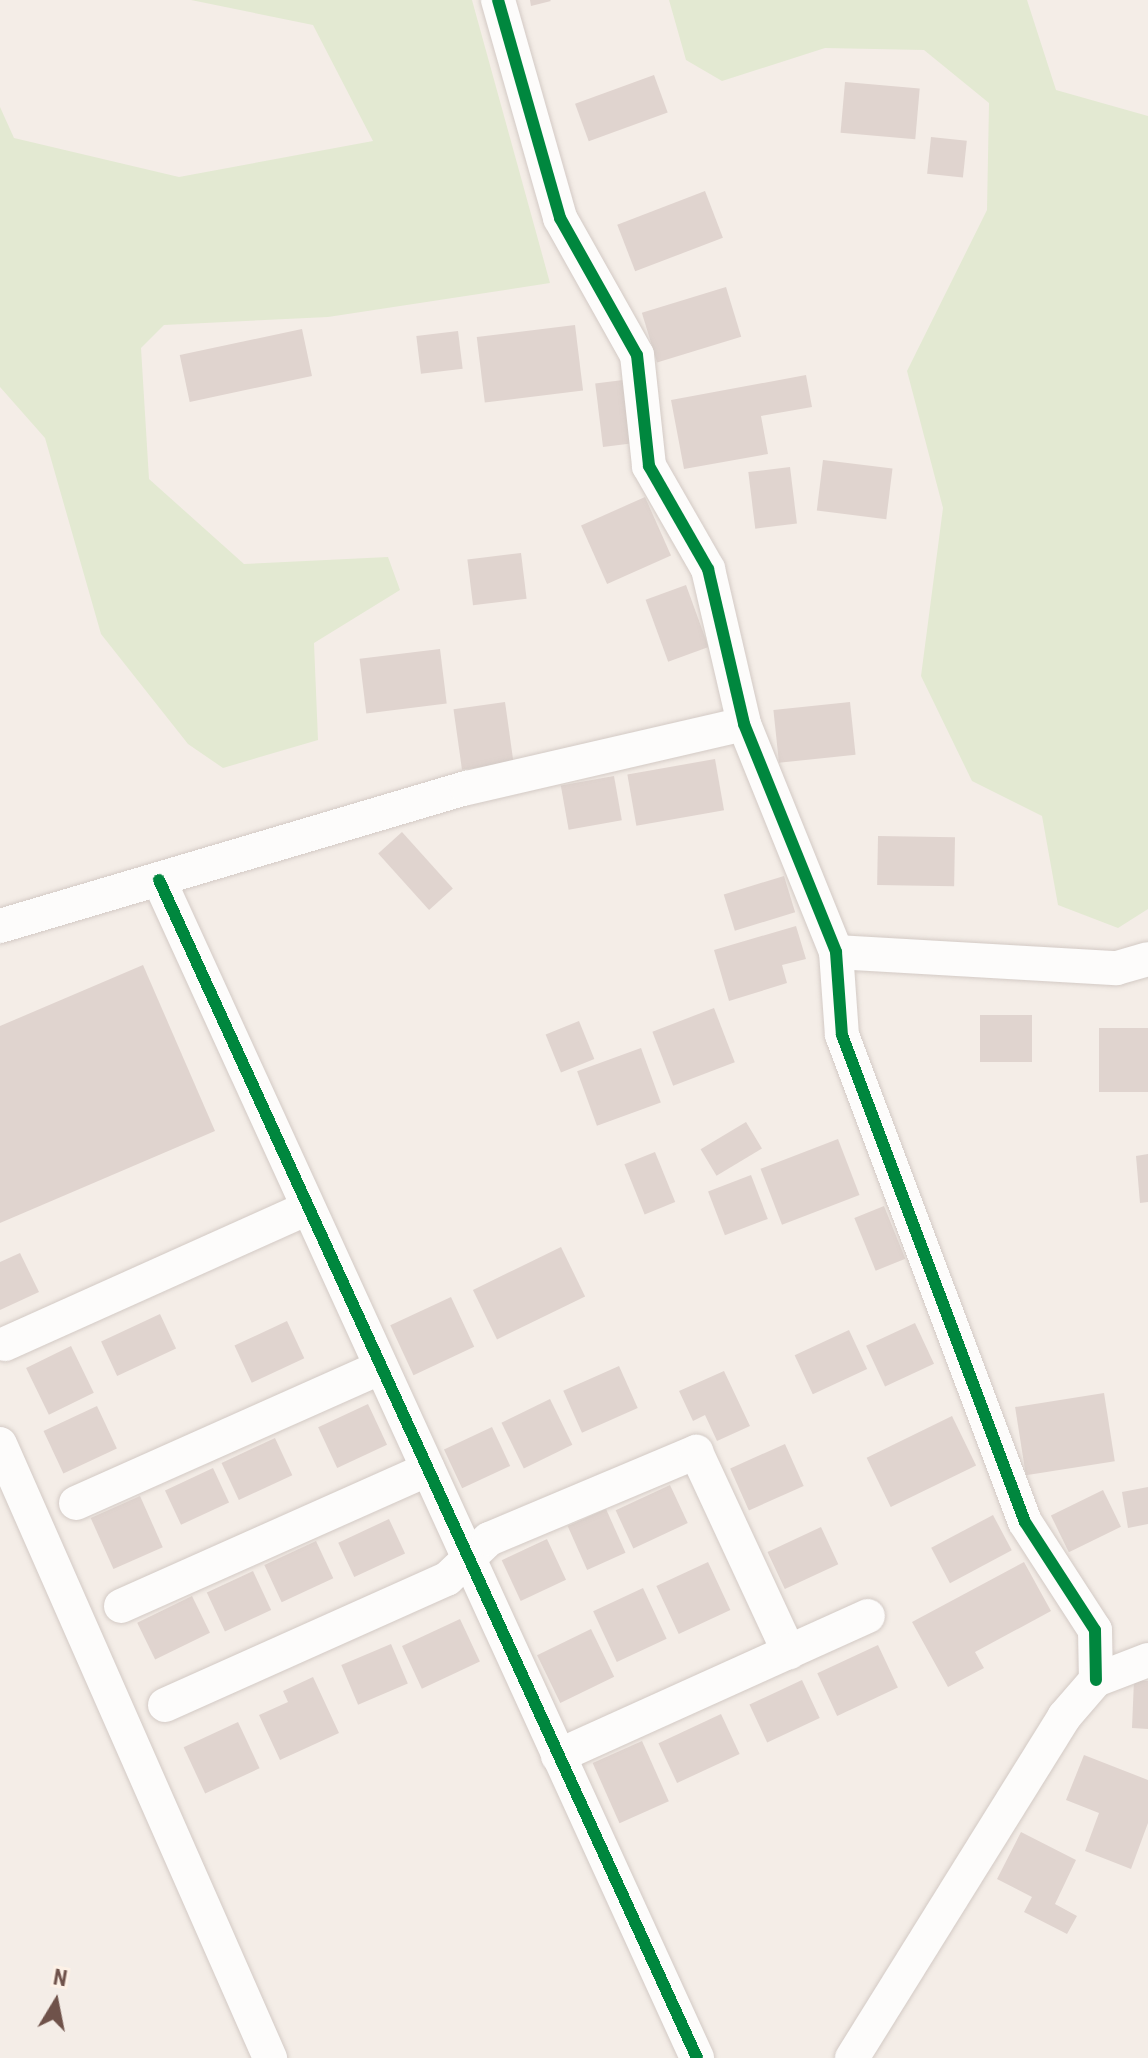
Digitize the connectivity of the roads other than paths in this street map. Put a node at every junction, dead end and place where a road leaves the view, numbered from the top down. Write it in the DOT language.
graph roads {
  1 [pos="498,0"];
  2 [pos="744,724"];
  3 [pos="159,880"];
  4 [pos="0,926"];
  5 [pos="836,952"];
  6 [pos="1148,959"];
  7 [pos="308,1208"];
  8 [pos="5,1344"];
  9 [pos="381,1367"];
  10 [pos="0,1444"];
  11 [pos="428,1469"];
  12 [pos="76,1503"];
  13 [pos="469,1558"];
  14 [pos="121,1606"];
  15 [pos="868,1616"];
  16 [pos="789,1652"];
  17 [pos="1148,1660"];
  18 [pos="1096,1680"];
  19 [pos="165,1705"];
  20 [pos="558,1756"];
  21 [pos="270,2058"];
  22 [pos="697,2058"];
  23 [pos="852,2058"];
  1 -- 2 [label="street"];
  2 -- 3 [label="street"];
  2 -- 5 [label="street"];
  3 -- 4 [label="street"];
  3 -- 7 [label="street"];
  5 -- 6 [label="street"];
  5 -- 18 [label="street"];
  7 -- 8 [label="street"];
  7 -- 9 [label="street"];
  9 -- 11 [label="street"];
  9 -- 12 [label="street"];
  10 -- 21 [label="street"];
  11 -- 13 [label="street"];
  11 -- 14 [label="street"];
  13 -- 16 [label="street"];
  13 -- 19 [label="street"];
  13 -- 20 [label="street"];
  15 -- 16 [label="street"];
  16 -- 20 [label="street"];
  17 -- 18 [label="street"];
  18 -- 23 [label="street"];
  20 -- 22 [label="street"];
}
